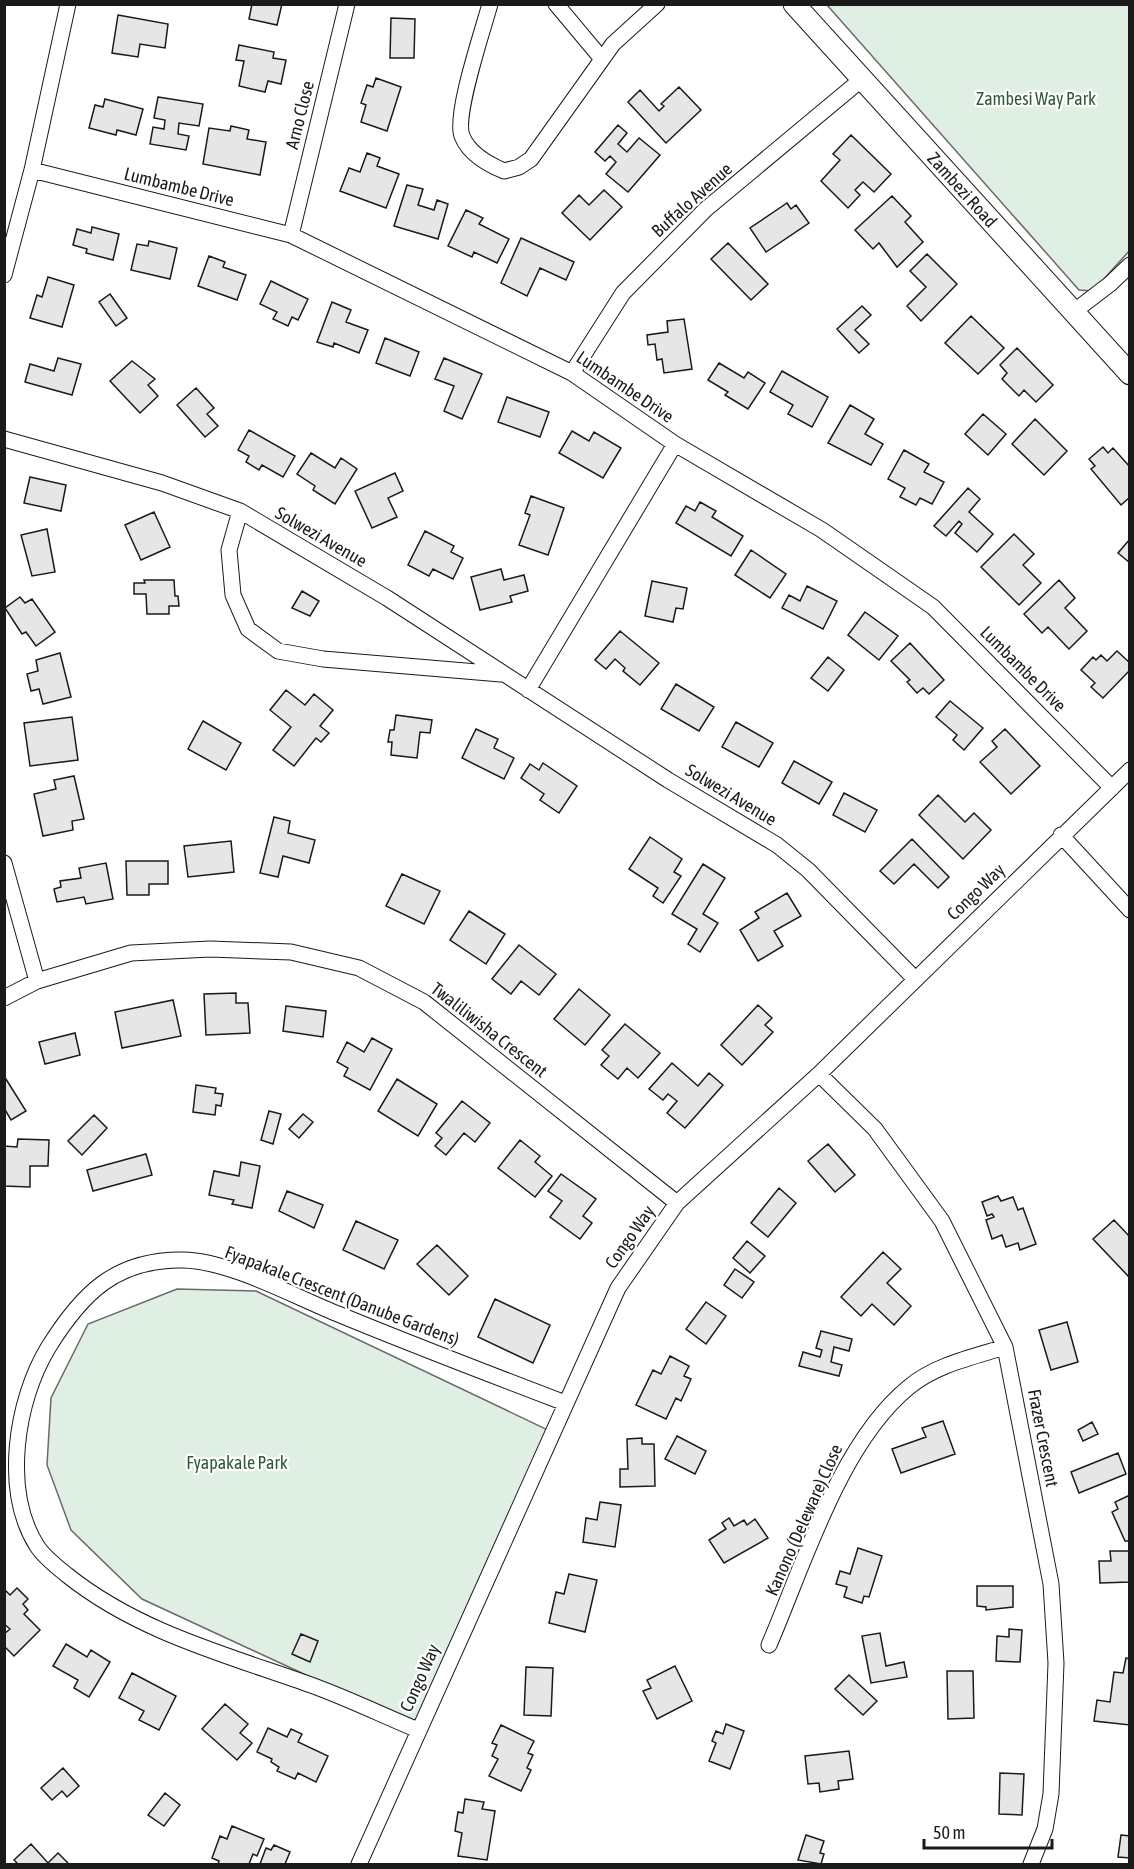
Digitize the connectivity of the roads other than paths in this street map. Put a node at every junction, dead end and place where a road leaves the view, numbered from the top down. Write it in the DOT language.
graph roads {
  1 [pos="68,4"];
  2 [pos="347,4"];
  3 [pos="490,4"];
  4 [pos="556,4"];
  5 [pos="657,4"];
  6 [pos="794,4"];
  7 [pos="602,59"];
  8 [pos="862,79"];
  9 [pos="32,170"];
  10 [pos="291,235"];
  11 [pos="1130,265"];
  12 [pos="4,274"];
  13 [pos="1072,313"];
  14 [pos="572,373"];
  15 [pos="1130,374"];
  16 [pos="4,439"];
  17 [pos="675,444"];
  18 [pos="240,511"];
  19 [pos="504,674"];
  20 [pos="528,690"];
  21 [pos="1130,770"];
  22 [pos="1112,788"];
  23 [pos="1061,835"];
  24 [pos="4,863"];
  25 [pos="1130,910"];
  26 [pos="915,979"];
  27 [pos="37,981"];
  28 [pos="4,998"];
  29 [pos="819,1074"];
  30 [pos="677,1203"];
  31 [pos="1005,1347"];
  32 [pos="565,1403"];
  33 [pos="769,1645"];
  34 [pos="418,1730"];
  35 [pos="359,1864"];
  36 [pos="1031,1864"];
  1 -- 9 [label="street"];
  2 -- 10 [label="street, Arno Close"];
  3 -- 7 [label="street"];
  4 -- 7 [label="street"];
  5 -- 7 [label="street"];
  6 -- 8 [label="main road, Zambezi Road"];
  8 -- 13 [label="main road, Zambezi Road"];
  8 -- 14 [label="street, Buffalo Avenue"];
  9 -- 10 [label="street, Lumbambe Drive"];
  9 -- 12 [label="street"];
  10 -- 14 [label="street, Lumbambe Drive"];
  11 -- 13 [label="street"];
  13 -- 15 [label="main road, Zambezi Road"];
  14 -- 17 [label="street, Lumbambe Drive"];
  16 -- 18 [label="street, Solwezi Avenue"];
  17 -- 20 [label="street"];
  17 -- 22 [label="street, Lumbambe Drive"];
  18 -- 19 [label="street, Solwezi Avenue"];
  18 -- 19 [label="street, Solwezi Avenue"];
  19 -- 20 [label="street, Solwezi Avenue"];
  20 -- 26 [label="street, Solwezi Avenue"];
  21 -- 22 [label="street, Congo Way"];
  22 -- 23 [label="street, Congo Way"];
  23 -- 25 [label="street"];
  23 -- 26 [label="street, Congo Way"];
  24 -- 27 [label="street"];
  26 -- 29 [label="street, Congo Way"];
  27 -- 28 [label="street, Twaliliwisha Crescent"];
  27 -- 30 [label="street, Twaliliwisha Crescent"];
  29 -- 30 [label="street, Congo Way"];
  29 -- 31 [label="street, Frazer Crescent"];
  30 -- 32 [label="street, Congo Way"];
  31 -- 33 [label="street, Kanono (Deleware) Close"];
  31 -- 36 [label="street, Frazer Crescent"];
  32 -- 34 [label="street, Congo Way"];
  32 -- 34 [label="street, Fyapakale Crescent (Danube Gardens)"];
  34 -- 35 [label="street, Congo Way"];
}
